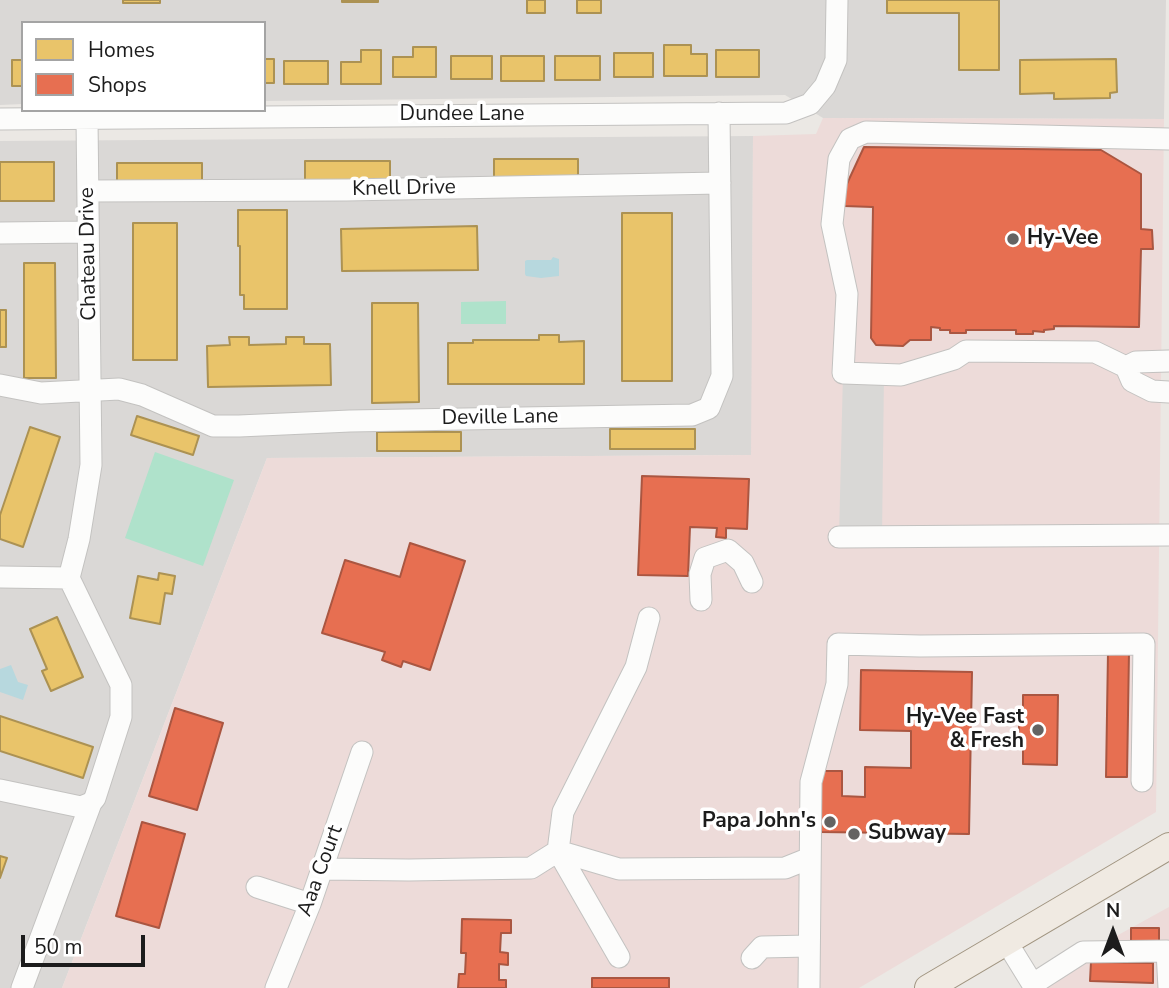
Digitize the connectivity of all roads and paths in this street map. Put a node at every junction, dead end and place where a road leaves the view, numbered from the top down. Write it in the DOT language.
graph roads {
  1 [pos="837,0"];
  2 [pos="719,113"];
  3 [pos="87,118"];
  4 [pos="0,119"];
  5 [pos="1169,139"];
  6 [pos="720,183"];
  7 [pos="88,191"];
  8 [pos="88,232"];
  9 [pos="0,233"];
  10 [pos="1169,362"];
  11 [pos="1126,367"];
  12 [pos="0,385"];
  13 [pos="91,390"];
  14 [pos="1169,392"];
  15 [pos="1169,535"];
  16 [pos="839,537"];
  17 [pos="0,577"];
  18 [pos="69,578"];
  19 [pos="752,582"];
  20 [pos="701,600"];
  21 [pos="649,618"];
  22 [pos="362,752"];
  23 [pos="1142,781"];
  24 [pos="0,790"];
  25 [pos="91,803"];
  26 [pos="1169,846"];
  27 [pos="558,851"];
  28 [pos="810,858"];
  29 [pos="322,869"];
  30 [pos="257,887"];
  31 [pos="310,904"];
  32 [pos="1006,941"];
  33 [pos="809,946"];
  34 [pos="619,957"];
  35 [pos="752,958"];
  36 [pos="1034,986"];
  37 [pos="22,988"];
  38 [pos="276,988"];
  39 [pos="809,988"];
  40 [pos="928,988"];
  41 [pos="1169,988"];
  1 -- 2 [label="street, Dundee Lane"];
  2 -- 3 [label="street, Dundee Lane"];
  2 -- 6 [label="street, Deville Lane"];
  3 -- 4 [label="street, Dundee Lane"];
  3 -- 7 [label="street, Chateau Drive"];
  5 -- 11 [label="street"];
  6 -- 7 [label="street, Knell Drive"];
  6 -- 13 [label="street, Deville Lane"];
  7 -- 8 [label="street, Chateau Drive"];
  8 -- 9 [label="street"];
  8 -- 13 [label="street, Chateau Drive"];
  10 -- 11 [label="street"];
  11 -- 14 [label="street"];
  12 -- 13 [label="street, Deville Lane"];
  13 -- 18 [label="street, Chateau Drive"];
  15 -- 16 [label="street"];
  17 -- 18 [label="street"];
  18 -- 25 [label="street"];
  19 -- 20 [label="street"];
  21 -- 27 [label="street"];
  22 -- 29 [label="street, Aaa Court"];
  23 -- 28 [label="street"];
  24 -- 25 [label="street"];
  25 -- 37 [label="street"];
  26 -- 32 [label="main road"];
  27 -- 28 [label="street"];
  27 -- 29 [label="street"];
  27 -- 34 [label="street"];
  28 -- 33 [label="street"];
  29 -- 31 [label="street, Aaa Court"];
  30 -- 31 [label="street"];
  31 -- 38 [label="street, Aaa Court"];
  32 -- 36 [label="street"];
  32 -- 40 [label="main road"];
  33 -- 35 [label="street"];
  33 -- 39 [label="street"];
  36 -- 41 [label="street"];
}
